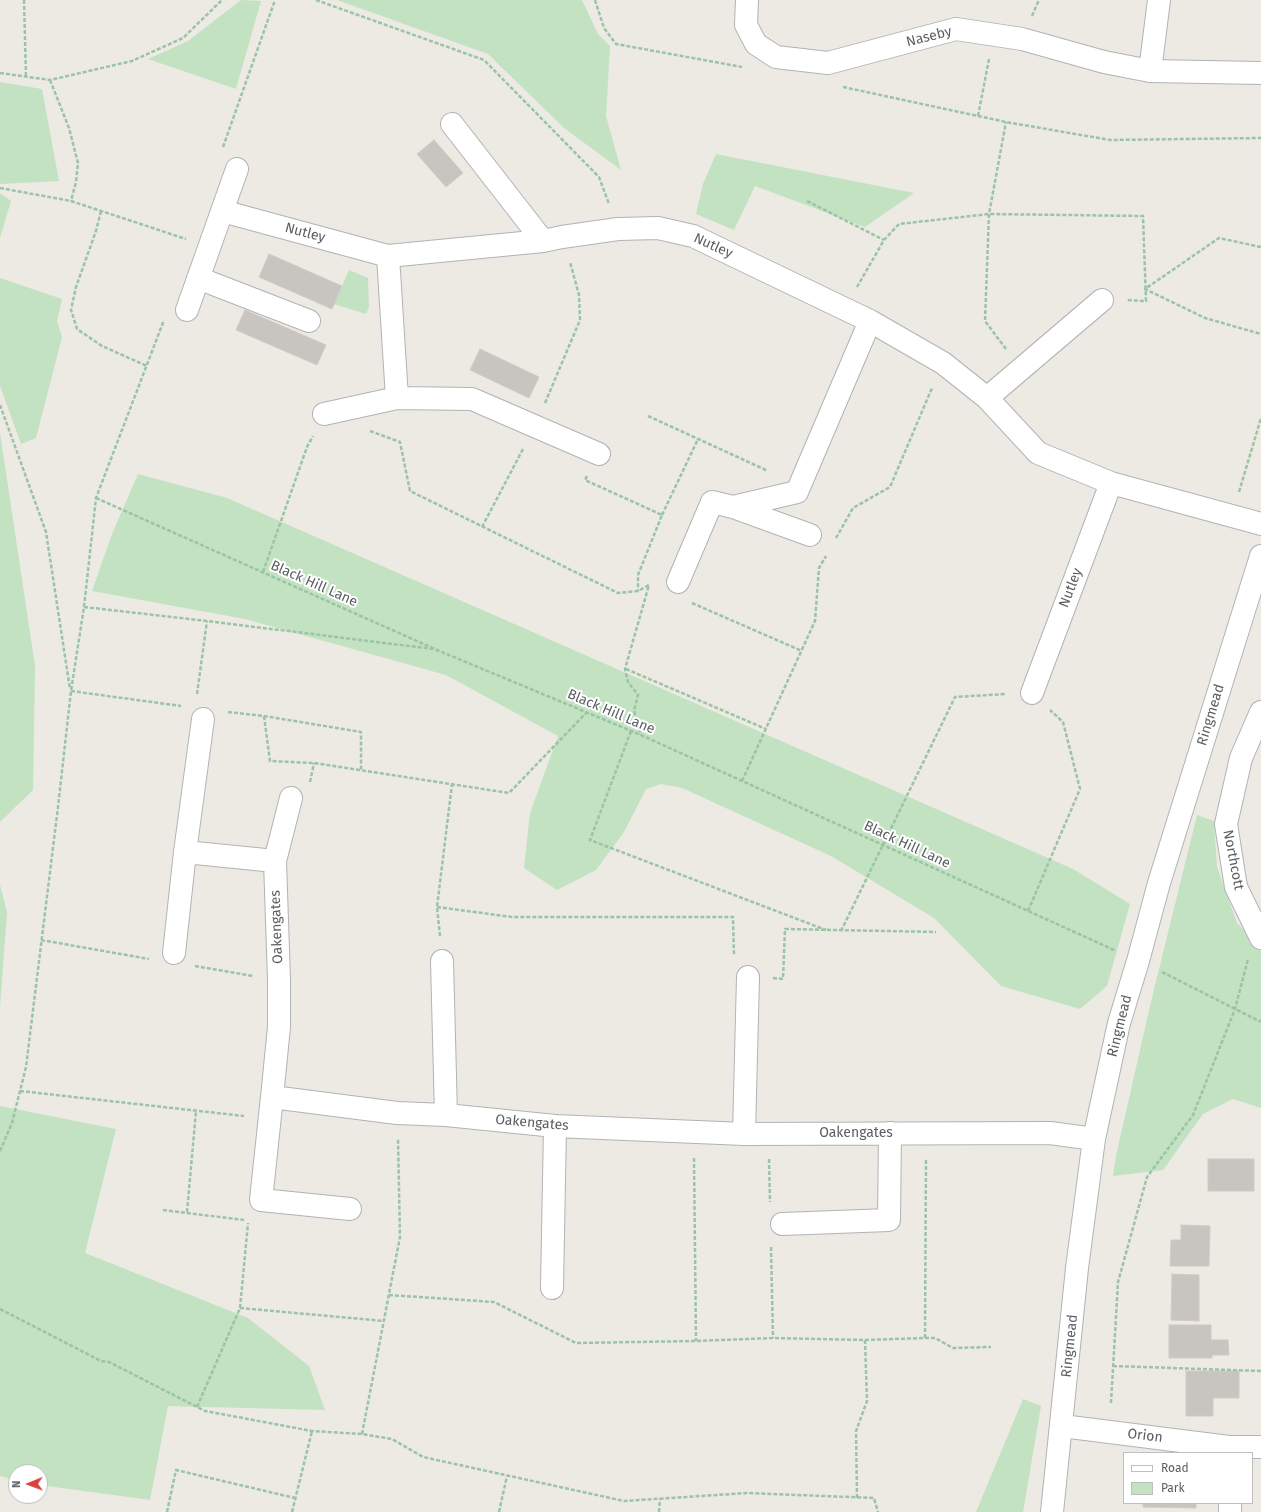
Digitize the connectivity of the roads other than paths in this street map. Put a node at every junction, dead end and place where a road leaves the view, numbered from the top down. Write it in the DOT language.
graph roads {
  1 [pos="746,0"];
  2 [pos="1159,0"];
  3 [pos="1150,71"];
  4 [pos="1261,73"];
  5 [pos="452,124"];
  6 [pos="237,169"];
  7 [pos="222,211"];
  8 [pos="553,239"];
  9 [pos="388,256"];
  10 [pos="198,278"];
  11 [pos="1102,300"];
  12 [pos="187,310"];
  13 [pos="309,321"];
  14 [pos="870,321"];
  15 [pos="397,398"];
  16 [pos="987,398"];
  17 [pos="324,414"];
  18 [pos="599,454"];
  19 [pos="1111,483"];
  20 [pos="733,507"];
  21 [pos="1261,524"];
  22 [pos="810,534"];
  23 [pos="1261,556"];
  24 [pos="678,582"];
  25 [pos="1032,693"];
  26 [pos="1261,712"];
  27 [pos="199,714"];
  28 [pos="291,798"];
  29 [pos="185,852"];
  30 [pos="275,861"];
  31 [pos="1261,938"];
  32 [pos="174,953"];
  33 [pos="442,961"];
  34 [pos="748,977"];
  35 [pos="272,1097"];
  36 [pos="446,1115"];
  37 [pos="555,1126"];
  38 [pos="890,1133"];
  39 [pos="744,1134"];
  40 [pos="1094,1139"];
  41 [pos="350,1209"];
  42 [pos="782,1224"];
  43 [pos="552,1288"];
  44 [pos="1062,1426"];
  45 [pos="1261,1447"];
  46 [pos="1229,1450"];
  47 [pos="1052,1512"];
  1 -- 3 [label="street, Naseby"];
  2 -- 3 [label="street"];
  3 -- 4 [label="street, Naseby"];
  5 -- 8 [label="street"];
  6 -- 7 [label="street"];
  7 -- 9 [label="street, Nutley"];
  7 -- 10 [label="street"];
  8 -- 9 [label="street, Nutley"];
  8 -- 14 [label="street, Nutley"];
  9 -- 15 [label="street"];
  10 -- 12 [label="street"];
  10 -- 13 [label="street"];
  11 -- 16 [label="street"];
  14 -- 16 [label="street, Nutley"];
  14 -- 20 [label="street"];
  15 -- 17 [label="street"];
  15 -- 18 [label="street"];
  16 -- 19 [label="street, Nutley"];
  19 -- 21 [label="street, Nutley"];
  19 -- 25 [label="street, Nutley"];
  20 -- 22 [label="street"];
  20 -- 24 [label="street"];
  23 -- 40 [label="street, Ringmead"];
  26 -- 31 [label="street, Northcott"];
  27 -- 29 [label="street"];
  28 -- 30 [label="street, Oakengates"];
  29 -- 30 [label="street"];
  29 -- 32 [label="street"];
  30 -- 35 [label="street, Oakengates"];
  33 -- 36 [label="street"];
  34 -- 39 [label="street"];
  35 -- 36 [label="street, Oakengates"];
  35 -- 41 [label="street"];
  36 -- 37 [label="street, Oakengates"];
  37 -- 39 [label="street, Oakengates"];
  37 -- 43 [label="street"];
  38 -- 39 [label="street, Oakengates"];
  38 -- 40 [label="street, Oakengates"];
  38 -- 42 [label="street"];
  40 -- 44 [label="street, Ringmead"];
  44 -- 46 [label="street, Orion"];
  44 -- 47 [label="street, Ringmead"];
  45 -- 46 [label="street, Orion"];
}
